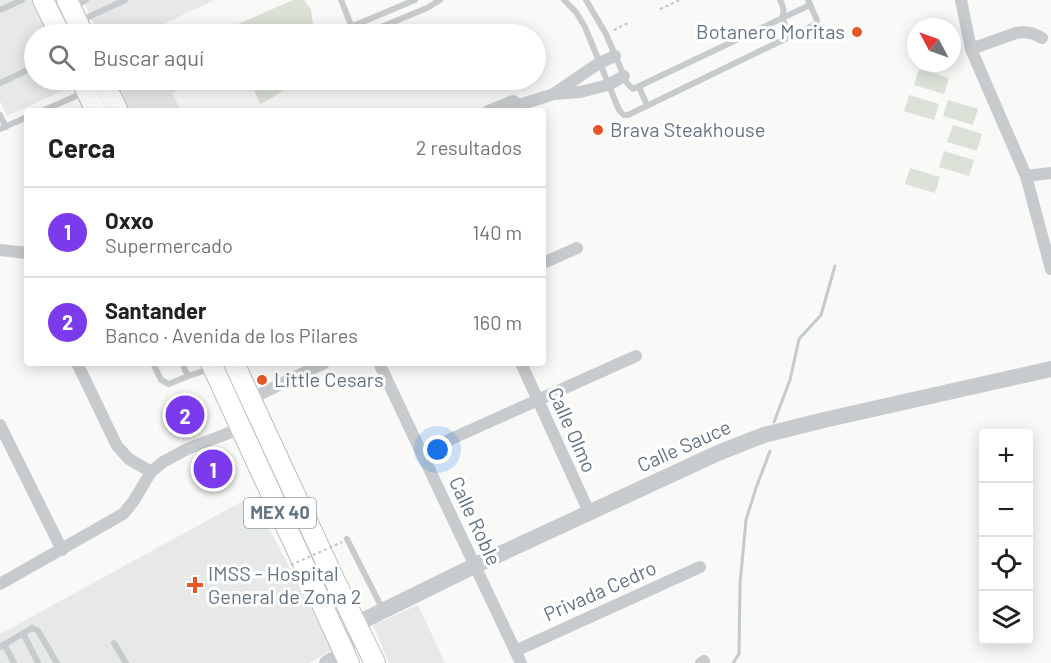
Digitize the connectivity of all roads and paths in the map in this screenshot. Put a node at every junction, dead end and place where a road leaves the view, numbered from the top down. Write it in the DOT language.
graph roads {
  1 [pos="22,0"];
  2 [pos="43,0"];
  3 [pos="125,0"];
  4 [pos="341,0"];
  5 [pos="415,0"];
  6 [pos="440,0"];
  7 [pos="564,0"];
  8 [pos="586,0"];
  9 [pos="680,0"];
  10 [pos="780,0"];
  11 [pos="961,0"];
  12 [pos="672,2"];
  13 [pos="809,2"];
  14 [pos="660,9"];
  15 [pos="0,10"];
  16 [pos="75,10"];
  17 [pos="576,12"];
  18 [pos="782,18"];
  19 [pos="630,22"];
  20 [pos="55,24"];
  21 [pos="351,24"];
  22 [pos="357,24"];
  23 [pos="388,24"];
  24 [pos="606,34"];
  25 [pos="791,37"];
  26 [pos="1042,38"];
  27 [pos="971,49"];
  28 [pos="615,56"];
  29 [pos="599,63"];
  30 [pos="24,72"];
  31 [pos="624,76"];
  32 [pos="0,83"];
  33 [pos="608,85"];
  34 [pos="639,87"];
  35 [pos="77,90"];
  36 [pos="86,90"];
  37 [pos="109,90"];
  38 [pos="555,94"];
  39 [pos="646,105"];
  40 [pos="47,108"];
  41 [pos="95,108"];
  42 [pos="117,108"];
  43 [pos="496,108"];
  44 [pos="518,108"];
  45 [pos="0,115"];
  46 [pos="24,118"];
  47 [pos="3,128"];
  48 [pos="1051,173"];
  49 [pos="1026,176"];
  50 [pos="577,248"];
  51 [pos="0,250"];
  52 [pos="24,253"];
  53 [pos="546,263"];
  54 [pos="1051,269"];
  55 [pos="636,356"];
  56 [pos="78,366"];
  57 [pos="154,366"];
  58 [pos="183,366"];
  59 [pos="212,366"];
  60 [pos="235,366"];
  61 [pos="318,366"];
  62 [pos="380,366"];
  63 [pos="522,366"];
  64 [pos="1051,369"];
  65 [pos="188,376"];
  66 [pos="250,399"];
  67 [pos="538,401"];
  68 [pos="242,428"];
  69 [pos="1,431"];
  70 [pos="422,452"];
  71 [pos="151,472"];
  72 [pos="589,513"];
  73 [pos="344,541"];
  74 [pos="62,550"];
  75 [pos="291,565"];
  76 [pos="474,566"];
  77 [pos="700,567"];
  78 [pos="0,584"];
  79 [pos="383,610"];
  80 [pos="356,624"];
  81 [pos="23,633"];
  82 [pos="114,643"];
  83 [pos="2,646"];
  84 [pos="515,651"];
  85 [pos="340,660"];
  86 [pos="370,661"];
  87 [pos="14,663"];
  88 [pos="38,663"];
  89 [pos="57,663"];
  90 [pos="126,663"];
  91 [pos="520,663"];
  1 -- 15 [label="lane"];
  2 -- 20 [label="main road"];
  3 -- 16 [label="lane"];
  4 -- 21 [label="lane"];
  5 -- 22 [label="lane"];
  6 -- 23 [label="lane"];
  7 -- 17 [label="lane"];
  8 -- 17 [label="lane"];
  8 -- 24 [label="lane"];
  9 -- 12 [label="path"];
  10 -- 18 [label="lane"];
  11 -- 27 [label="street"];
  12 -- 14 [label="path"];
  13 -- 18 [label="lane"];
  13 -- 25 [label="lane"];
  17 -- 29 [label="lane"];
  18 -- 25 [label="lane"];
  18 -- 34 [label="lane"];
  19 -- 24 [label="path"];
  24 -- 28 [label="lane"];
  25 -- 39 [label="lane"];
  26 -- 27 [label="street"];
  27 -- 49 [label="street"];
  28 -- 29 [label="street"];
  28 -- 31 [label="lane"];
  29 -- 33 [label="lane"];
  29 -- 38 [label="street"];
  30 -- 32 [label="lane"];
  31 -- 33 [label="street"];
  31 -- 34 [label="lane"];
  33 -- 38 [label="street"];
  33 -- 39 [label="lane"];
  34 -- 39 [label="lane"];
  35 -- 40 [label="lane"];
  36 -- 41 [label="main road"];
  37 -- 42 [label="main road"];
  38 -- 44 [label="street"];
  43 -- 44 [label="street"];
  45 -- 47 [label="lane"];
  46 -- 47 [label="lane"];
  48 -- 49 [label="street"];
  49 -- 54 [label="street"];
  50 -- 53 [label="street"];
  51 -- 52 [label="street"];
  55 -- 67 [label="street"];
  56 -- 71 [label="street"];
  57 -- 65 [label="lane"];
  58 -- 65 [label="lane"];
  59 -- 65 [label="lane"];
  59 -- 68 [label="main road, MEX 40"];
  60 -- 66 [label="main road, MEX 40"];
  61 -- 66 [label="street"];
  62 -- 70 [label="street, Calle Roble"];
  63 -- 67 [label="street, Calle Olmo"];
  64 -- 72 [label="street, Calle Sauce"];
  66 -- 80 [label="main road, MEX 40"];
  67 -- 70 [label="street"];
  67 -- 72 [label="street, Calle Olmo"];
  68 -- 71 [label="street"];
  68 -- 85 [label="main road, MEX 40"];
  69 -- 74 [label="street"];
  70 -- 76 [label="street, Calle Roble"];
  71 -- 74 [label="street"];
  72 -- 76 [label="street, Calle Sauce"];
  73 -- 75 [label="path, bridge"];
  73 -- 79 [label="lane"];
  74 -- 78 [label="street"];
  76 -- 79 [label="street, Calle Sauce"];
  76 -- 84 [label="street, Calle Roble"];
  77 -- 84 [label="street, Privada Cedro"];
  79 -- 80 [label="street, Calle Sauce"];
  80 -- 85 [label="street"];
  80 -- 86 [label="main road, MEX 40"];
  81 -- 83 [label="lane"];
  81 -- 88 [label="lane"];
  81 -- 89 [label="lane"];
  82 -- 90 [label="lane"];
  83 -- 87 [label="lane"];
  84 -- 91 [label="street, Calle Roble"];
}
